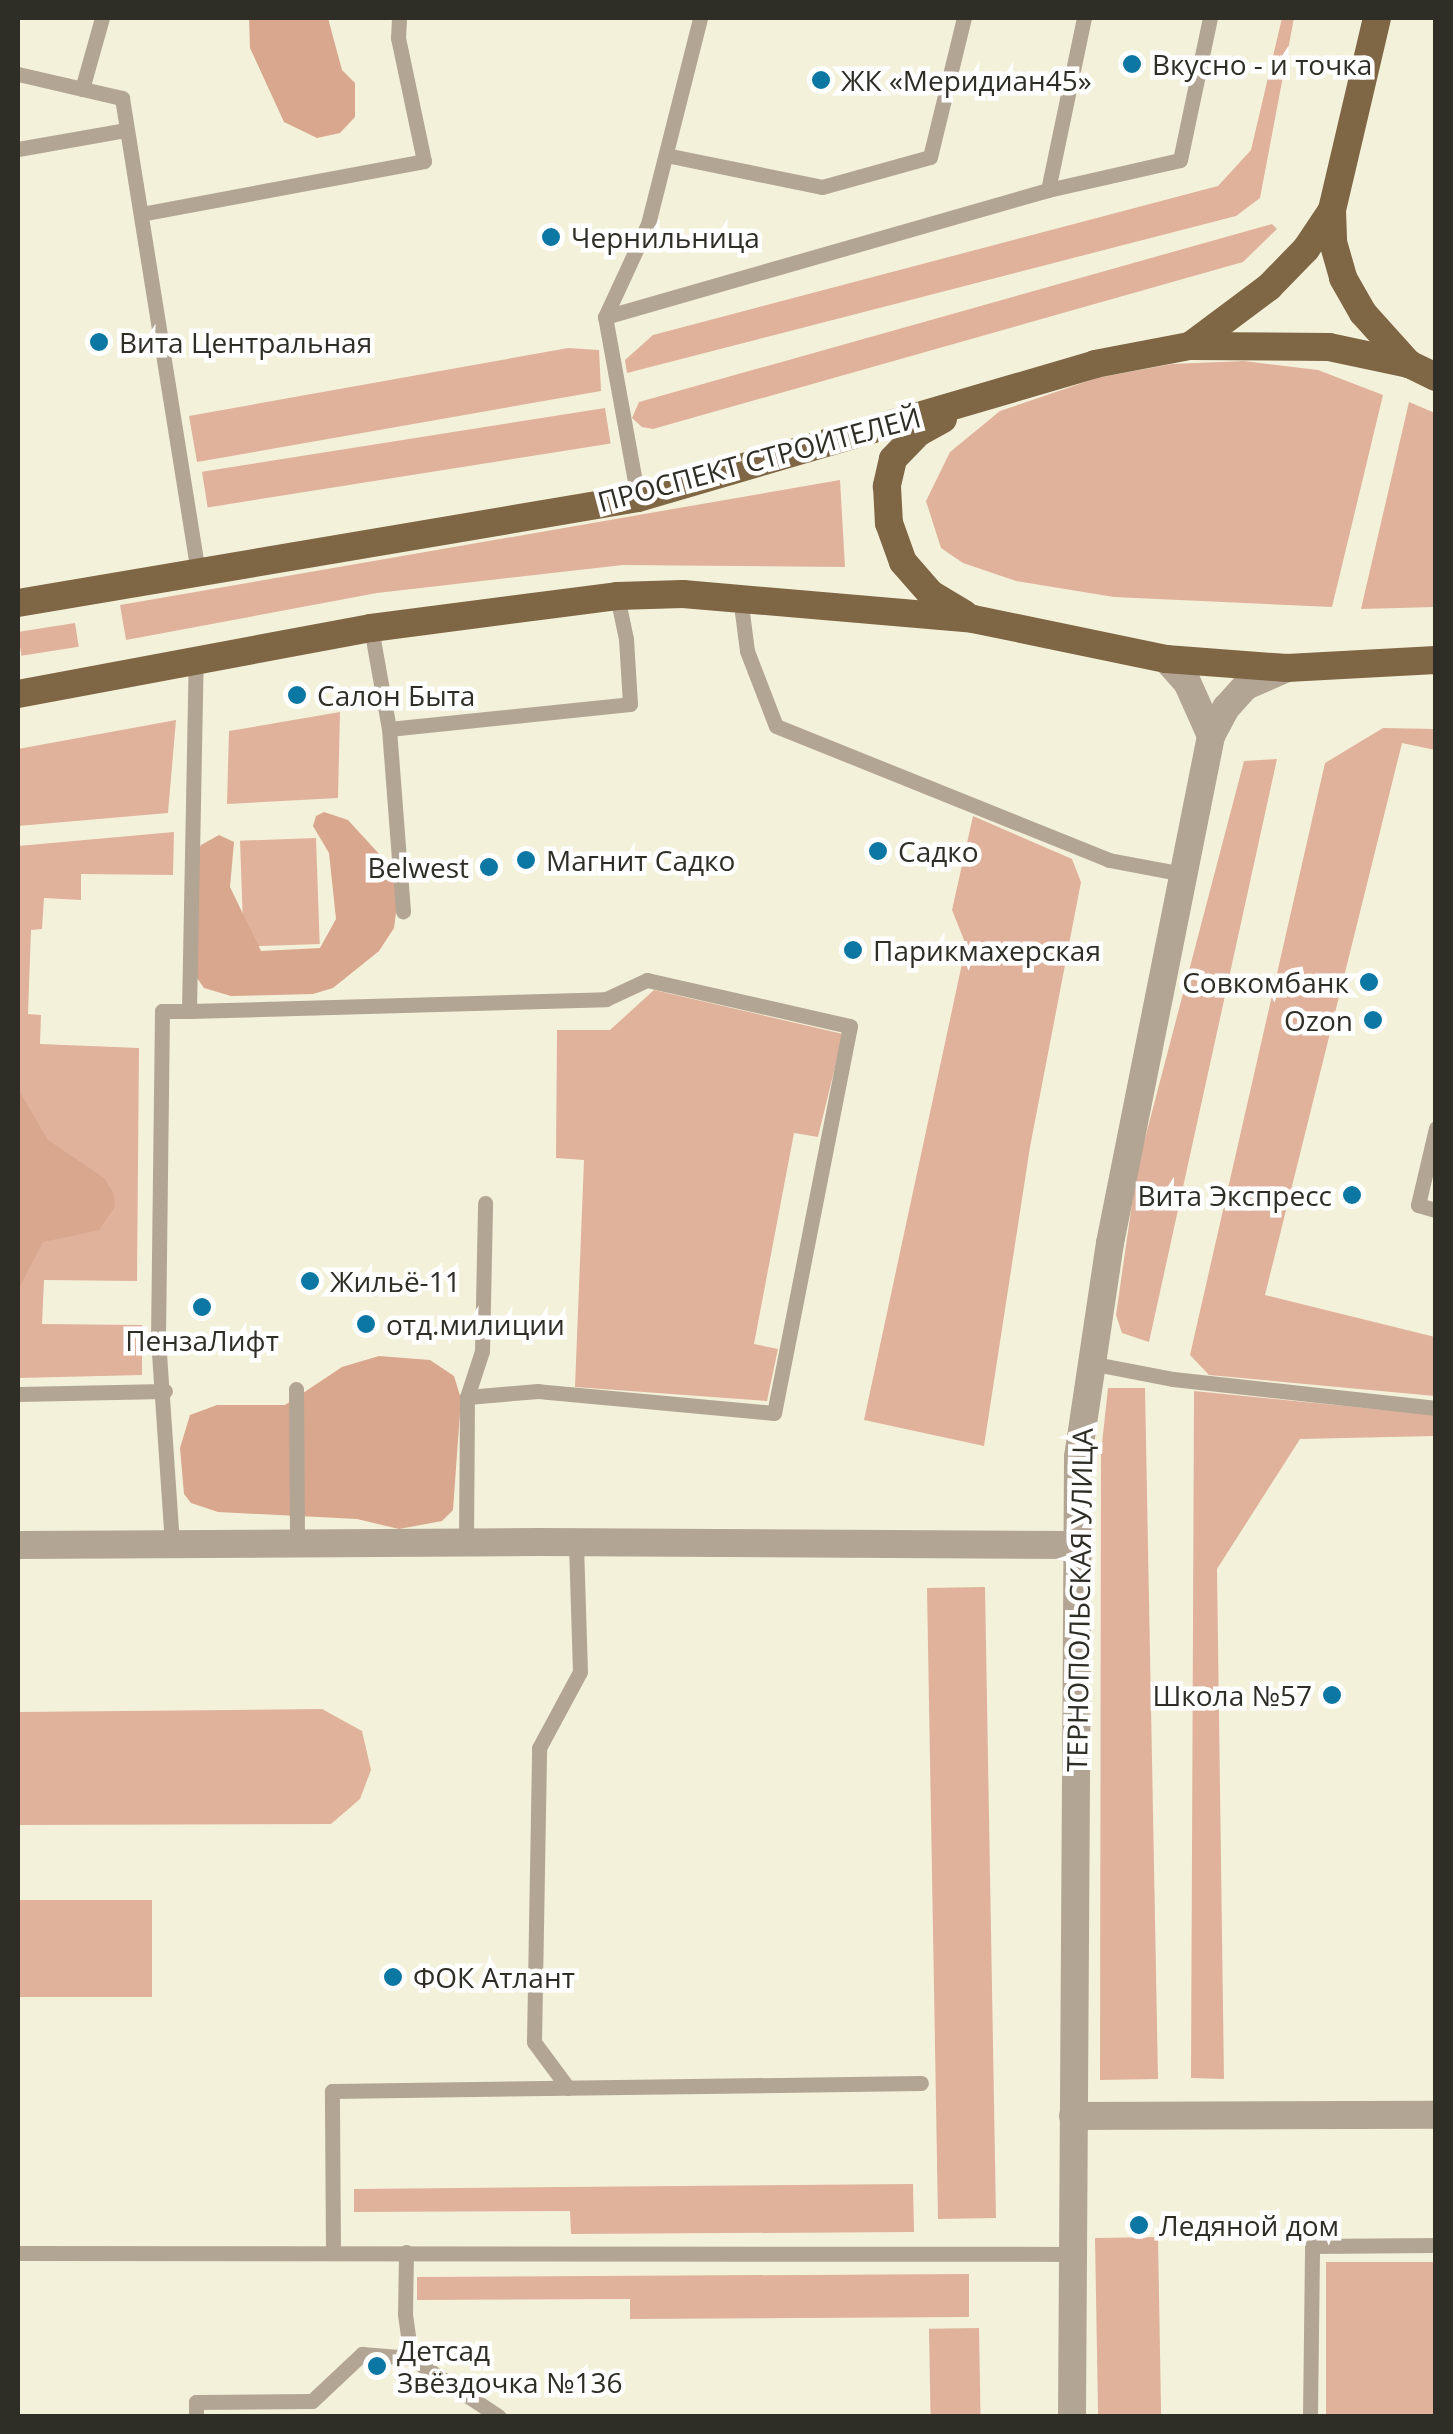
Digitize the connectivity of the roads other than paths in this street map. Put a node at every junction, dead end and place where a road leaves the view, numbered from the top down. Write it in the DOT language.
graph roads {
  1 [pos="102,18"];
  2 [pos="400,18"];
  3 [pos="700,18"];
  4 [pos="964,18"];
  5 [pos="1084,18"];
  6 [pos="1210,18"];
  7 [pos="1377,18"];
  8 [pos="18,74"];
  9 [pos="82,89"];
  10 [pos="126,130"];
  11 [pos="18,149"];
  12 [pos="666,155"];
  13 [pos="1048,190"];
  14 [pos="1332,210"];
  15 [pos="141,214"];
  16 [pos="606,316"];
  17 [pos="1189,346"];
  18 [pos="1409,364"];
  19 [pos="1436,377"];
  20 [pos="984,396"];
  21 [pos="638,498"];
  22 [pos="198,573"];
  23 [pos="617,596"];
  24 [pos="740,597"];
  25 [pos="18,603"];
  26 [pos="973,619"];
  27 [pos="371,628"];
  28 [pos="1166,658"];
  29 [pos="196,660"];
  30 [pos="1436,660"];
  31 [pos="1287,668"];
  32 [pos="18,694"];
  33 [pos="389,729"];
  34 [pos="1211,736"];
  35 [pos="1183,874"];
  36 [pos="402,910"];
  37 [pos="189,1011"];
  38 [pos="1436,1128"];
  39 [pos="485,1202"];
  40 [pos="1436,1210"];
  41 [pos="1090,1363"];
  42 [pos="296,1389"];
  43 [pos="165,1391"];
  44 [pos="18,1394"];
  45 [pos="467,1398"];
  46 [pos="1436,1408"];
  47 [pos="466,1542"];
  48 [pos="576,1542"];
  49 [pos="296,1543"];
  50 [pos="172,1544"];
  51 [pos="1078,1545"];
  52 [pos="18,1546"];
  53 [pos="921,2083"];
  54 [pos="568,2088"];
  55 [pos="1436,2115"];
  56 [pos="1073,2116"];
  57 [pos="1436,2245"];
  58 [pos="333,2252"];
  59 [pos="406,2252"];
  60 [pos="18,2253"];
  61 [pos="1073,2254"];
  62 [pos="411,2358"];
  63 [pos="196,2416"];
  64 [pos="498,2416"];
  65 [pos="1072,2416"];
  66 [pos="1310,2416"];
  1 -- 9 [label="lane"];
  2 -- 15 [label="lane"];
  3 -- 12 [label="lane"];
  4 -- 12 [label="lane"];
  5 -- 13 [label="lane"];
  6 -- 13 [label="lane"];
  7 -- 14 [label="main road"];
  8 -- 9 [label="lane"];
  9 -- 10 [label="lane"];
  10 -- 11 [label="lane"];
  10 -- 15 [label="lane"];
  12 -- 16 [label="lane"];
  13 -- 16 [label="lane"];
  14 -- 17 [label="main road"];
  14 -- 18 [label="main road"];
  15 -- 22 [label="lane"];
  16 -- 21 [label="lane"];
  17 -- 18 [label="main road, ПРОСПЕКТ СТРОИТЕЛЕЙ"];
  17 -- 20 [label="main road, ПРОСПЕКТ СТРОИТЕЛЕЙ"];
  18 -- 19 [label="main road, ПРОСПЕКТ СТРОИТЕЛЕЙ"];
  20 -- 21 [label="main road, ПРОСПЕКТ СТРОИТЕЛЕЙ"];
  20 -- 26 [label="main road"];
  21 -- 22 [label="main road, ПРОСПЕКТ СТРОИТЕЛЕЙ"];
  22 -- 25 [label="main road, ПРОСПЕКТ СТРОИТЕЛЕЙ"];
  23 -- 24 [label="main road"];
  23 -- 27 [label="main road"];
  23 -- 33 [label="lane"];
  24 -- 26 [label="main road"];
  24 -- 35 [label="lane"];
  26 -- 28 [label="main road"];
  27 -- 29 [label="main road"];
  27 -- 33 [label="lane"];
  28 -- 31 [label="main road"];
  28 -- 34 [label="street"];
  29 -- 32 [label="main road"];
  29 -- 37 [label="lane"];
  30 -- 31 [label="main road"];
  31 -- 34 [label="street, ТЕРНОПОЛЬСКАЯ УЛИЦА"];
  33 -- 36 [label="lane"];
  34 -- 35 [label="street, ТЕРНОПОЛЬСКАЯ УЛИЦА"];
  35 -- 41 [label="street, ТЕРНОПОЛЬСКАЯ УЛИЦА"];
  37 -- 43 [label="lane"];
  37 -- 45 [label="lane"];
  38 -- 40 [label="lane"];
  39 -- 45 [label="lane"];
  41 -- 46 [label="lane"];
  41 -- 51 [label="street, ТЕРНОПОЛЬСКАЯ УЛИЦА"];
  42 -- 49 [label="lane"];
  43 -- 44 [label="lane"];
  43 -- 50 [label="lane"];
  45 -- 47 [label="lane"];
  47 -- 48 [label="street"];
  47 -- 49 [label="street"];
  48 -- 51 [label="street"];
  48 -- 54 [label="lane"];
  49 -- 50 [label="street"];
  50 -- 52 [label="street"];
  51 -- 56 [label="street, ТЕРНОПОЛЬСКАЯ УЛИЦА"];
  53 -- 54 [label="lane"];
  54 -- 58 [label="lane"];
  55 -- 56 [label="street"];
  56 -- 61 [label="street, ТЕРНОПОЛЬСКАЯ УЛИЦА"];
  57 -- 66 [label="lane"];
  58 -- 59 [label="lane"];
  58 -- 60 [label="lane"];
  59 -- 61 [label="lane"];
  59 -- 62 [label="lane"];
  61 -- 65 [label="street, ТЕРНОПОЛЬСКАЯ УЛИЦА"];
  62 -- 63 [label="lane"];
  62 -- 64 [label="lane"];
}
